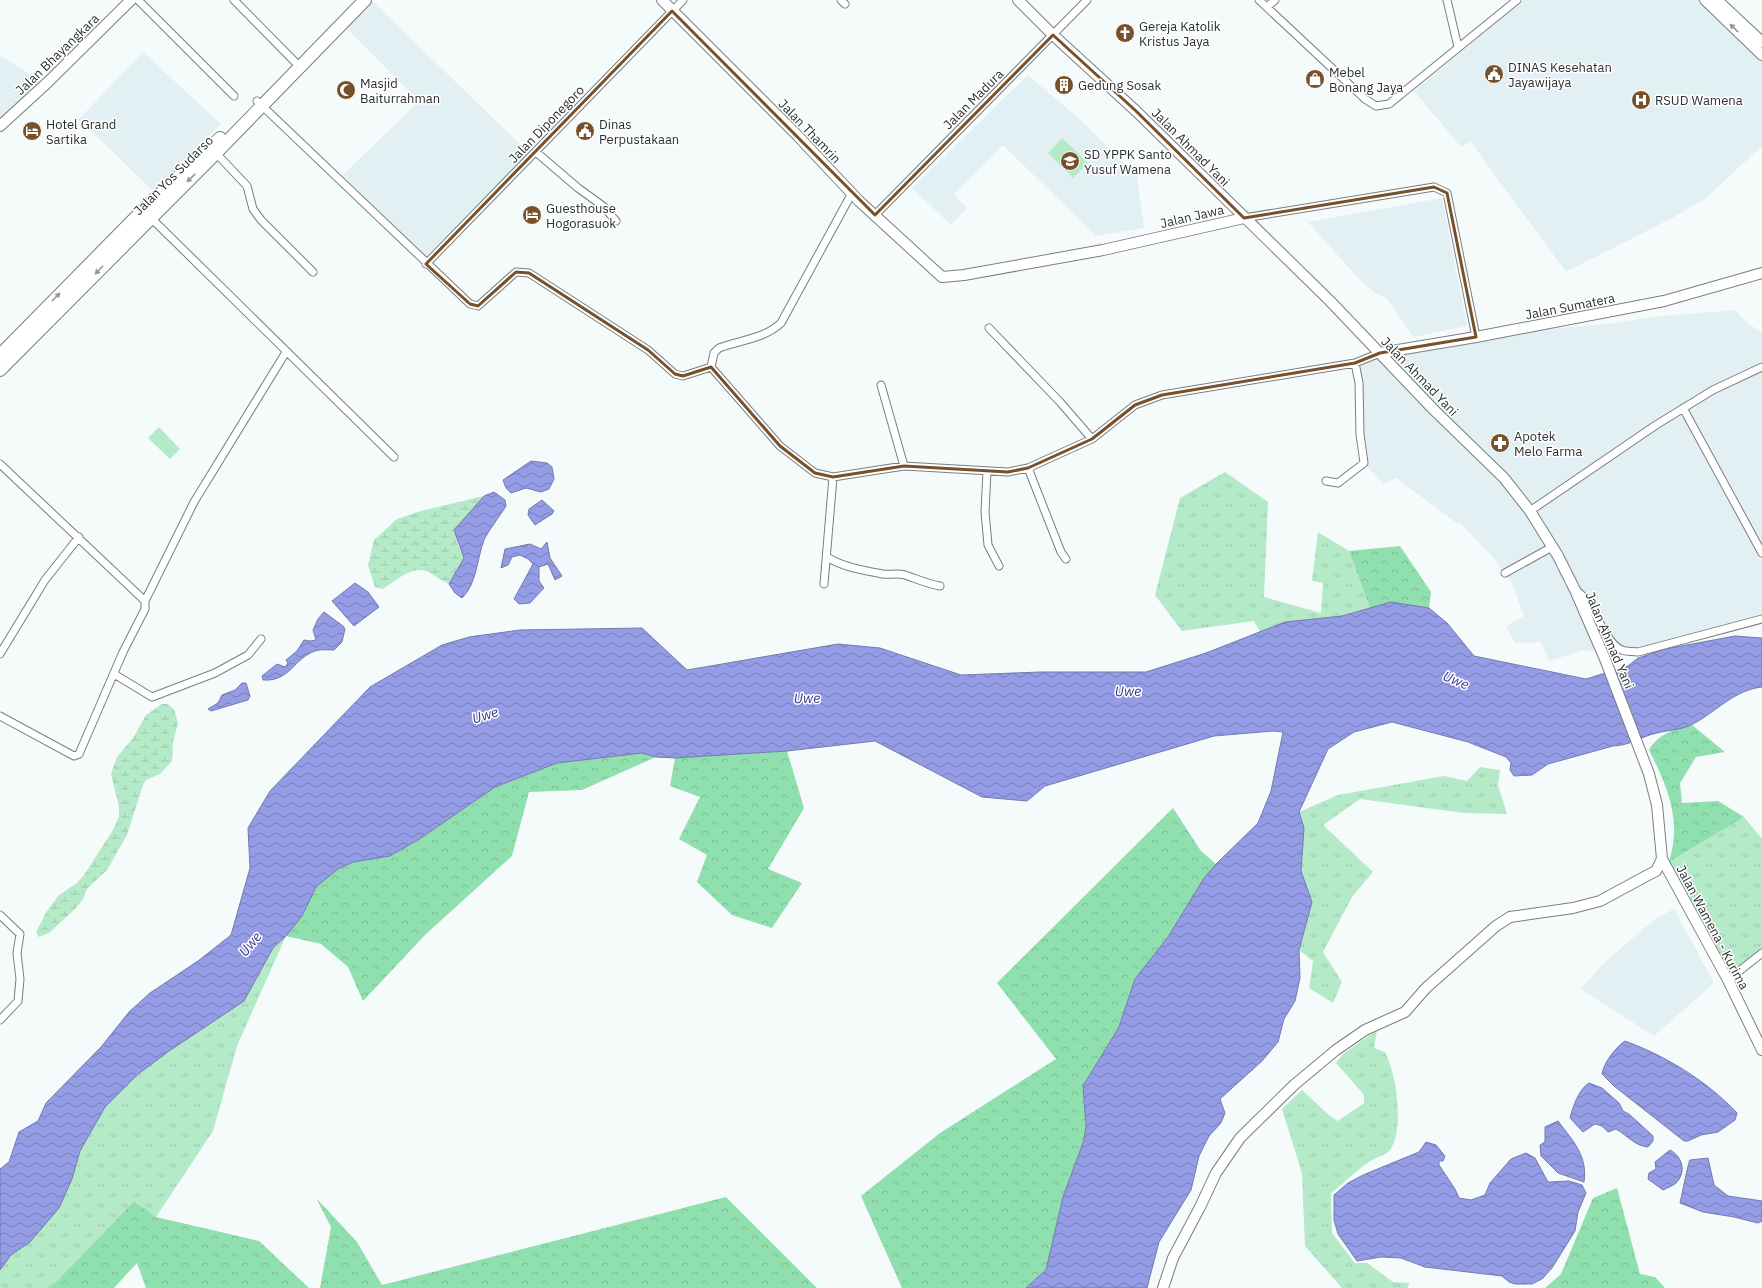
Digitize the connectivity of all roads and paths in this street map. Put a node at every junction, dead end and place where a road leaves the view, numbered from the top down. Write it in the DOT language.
graph roads {
  1 [pos="131,0"];
  2 [pos="138,0"];
  3 [pos="234,0"];
  4 [pos="354,0"];
  5 [pos="365,0"];
  6 [pos="662,0"];
  7 [pos="683,0"];
  8 [pos="1018,0"];
  9 [pos="1087,0"];
  10 [pos="1259,0"];
  11 [pos="1275,0"];
  12 [pos="1447,0"];
  13 [pos="1517,0"];
  14 [pos="1705,0"];
  15 [pos="1717,0"];
  16 [pos="1267,7"];
  17 [pos="672,11"];
  18 [pos="1053,35"];
  19 [pos="1762,42"];
  20 [pos="1458,47"];
  21 [pos="1762,55"];
  22 [pos="296,63"];
  23 [pos="234,96"];
  24 [pos="259,104"];
  25 [pos="0,126"];
  26 [pos="213,150"];
  27 [pos="536,152"];
  28 [pos="852,193"];
  29 [pos="147,213"];
  30 [pos="875,215"];
  31 [pos="1244,218"];
  32 [pos="616,221"];
  33 [pos="426,264"];
  34 [pos="313,272"];
  35 [pos="1762,273"];
  36 [pos="942,277"];
  37 [pos="989,328"];
  38 [pos="1476,337"];
  39 [pos="286,352"];
  40 [pos="1380,353"];
  41 [pos="4,356"];
  42 [pos="1355,363"];
  43 [pos="711,367"];
  44 [pos="1762,367"];
  45 [pos="0,370"];
  46 [pos="881,385"];
  47 [pos="1683,408"];
  48 [pos="1092,439"];
  49 [pos="394,457"];
  50 [pos="0,464"];
  51 [pos="904,466"];
  52 [pos="1028,468"];
  53 [pos="987,471"];
  54 [pos="833,477"];
  55 [pos="1326,481"];
  56 [pos="1530,511"];
  57 [pos="79,537"];
  58 [pos="1552,547"];
  59 [pos="1762,553"];
  60 [pos="827,557"];
  61 [pos="1066,559"];
  62 [pos="999,566"];
  63 [pos="1504,573"];
  64 [pos="824,584"];
  65 [pos="940,586"];
  66 [pos="1575,590"];
  67 [pos="145,601"];
  68 [pos="1762,619"];
  69 [pos="261,639"];
  70 [pos="0,654"];
  71 [pos="114,674"];
  72 [pos="0,716"];
  73 [pos="1662,860"];
  74 [pos="0,915"];
  75 [pos="1762,953"];
  76 [pos="1728,980"];
  77 [pos="0,1020"];
  78 [pos="1762,1050"];
  79 [pos="1163,1288"];
  1 -- 25 [label="main road, Jalan Bhayangkara"];
  2 -- 23 [label="street"];
  3 -- 22 [label="street"];
  4 -- 22 [label="highway, Jalan Yos Sudarso"];
  5 -- 24 [label="highway, Jalan Yos Sudarso"];
  6 -- 17 [label="main road, Jalan Thamrin"];
  7 -- 17 [label="street, Jalan Diponegoro"];
  8 -- 18 [label="main road, Jalan Ahmad Yani"];
  9 -- 18 [label="street, Jalan Madura"];
  10 -- 16 [label="street"];
  11 -- 16 [label="street"];
  12 -- 20 [label="street"];
  13 -- 20 [label="street"];
  21 -- 14 [label="main road, one-way"];
  15 -- 19 [label="main road"];
  16 -- 20 [label="street"];
  17 -- 27 [label="street, Jalan Diponegoro"];
  17 -- 28 [label="main road, Jalan Thamrin"];
  18 -- 30 [label="street, Jalan Madura"];
  18 -- 31 [label="main road, Jalan Ahmad Yani"];
  22 -- 24 [label="highway, Jalan Yos Sudarso"];
  24 -- 26 [label="highway, Jalan Yos Sudarso"];
  24 -- 33 [label="street"];
  26 -- 29 [label="highway, Jalan Yos Sudarso"];
  26 -- 34 [label="street"];
  27 -- 32 [label="street"];
  27 -- 33 [label="street, Jalan Diponegoro"];
  28 -- 30 [label="main road, Jalan Thamrin"];
  28 -- 43 [label="street"];
  29 -- 39 [label="street"];
  29 -- 41 [label="highway, Jalan Yos Sudarso"];
  30 -- 36 [label="main road, Jalan Thamrin"];
  31 -- 36 [label="main road, Jalan Jawa"];
  31 -- 38 [label="street, Jalan Jawa"];
  31 -- 40 [label="main road, Jalan Ahmad Yani"];
  33 -- 43 [label="street"];
  35 -- 38 [label="main road, Jalan Sumatera"];
  37 -- 48 [label="street"];
  38 -- 40 [label="main road, Jalan Sumatera"];
  39 -- 49 [label="street"];
  39 -- 67 [label="street"];
  40 -- 42 [label="street"];
  40 -- 56 [label="main road, Jalan Ahmad Yani"];
  41 -- 45 [label="highway, Jalan Yos Sudarso"];
  42 -- 48 [label="street"];
  42 -- 55 [label="street"];
  43 -- 54 [label="street"];
  44 -- 47 [label="street"];
  46 -- 51 [label="street"];
  47 -- 56 [label="street"];
  47 -- 59 [label="street"];
  48 -- 52 [label="street"];
  50 -- 57 [label="street"];
  51 -- 53 [label="street"];
  51 -- 54 [label="street"];
  52 -- 53 [label="street"];
  52 -- 61 [label="street"];
  53 -- 62 [label="street"];
  54 -- 60 [label="street"];
  56 -- 58 [label="main road, Jalan Ahmad Yani"];
  57 -- 67 [label="street"];
  57 -- 70 [label="street"];
  58 -- 63 [label="street"];
  58 -- 66 [label="main road, Jalan Ahmad Yani"];
  60 -- 64 [label="street"];
  60 -- 65 [label="street"];
  66 -- 68 [label="street"];
  66 -- 73 [label="main road, Jalan Ahmad Yani"];
  67 -- 71 [label="street"];
  69 -- 71 [label="street"];
  71 -- 72 [label="street"];
  73 -- 76 [label="main road, Jalan Wamena - Kurima"];
  73 -- 79 [label="main road"];
  74 -- 77 [label="street"];
  75 -- 76 [label="street"];
  76 -- 78 [label="main road, Jalan Wamena - Kurima"];
}
